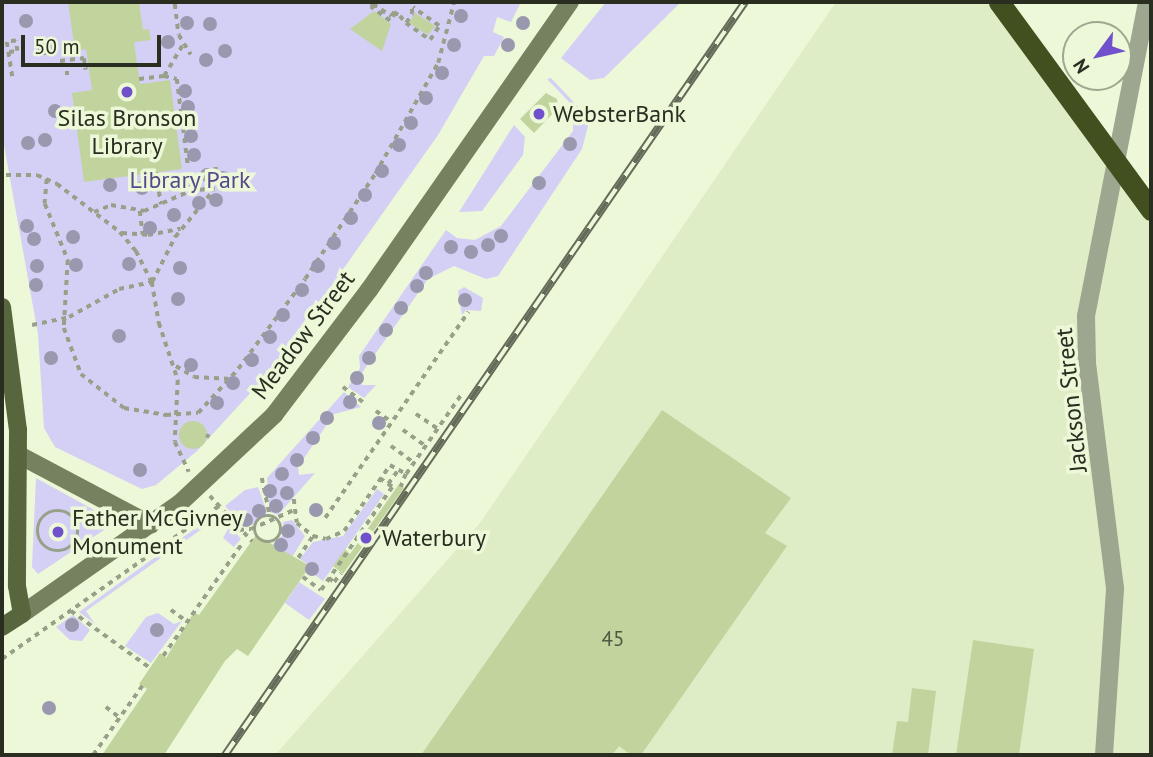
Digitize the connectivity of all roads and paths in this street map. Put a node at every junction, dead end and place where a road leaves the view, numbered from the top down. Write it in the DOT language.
graph roads {
  1 [pos="454,2"];
  2 [pos="570,2"];
  3 [pos="1147,2"];
  4 [pos="175,4"];
  5 [pos="411,4"];
  6 [pos="1003,7"];
  7 [pos="396,13"];
  8 [pos="406,23"];
  9 [pos="184,43"];
  10 [pos="9,52"];
  11 [pos="191,55"];
  12 [pos="60,61"];
  13 [pos="86,71"];
  14 [pos="164,76"];
  15 [pos="139,79"];
  16 [pos="13,80"];
  17 [pos="188,165"];
  18 [pos="216,165"];
  19 [pos="156,172"];
  20 [pos="6,174"];
  21 [pos="47,179"];
  22 [pos="213,188"];
  23 [pos="161,205"];
  24 [pos="1151,209"];
  25 [pos="141,211"];
  26 [pos="94,212"];
  27 [pos="182,229"];
  28 [pos="121,233"];
  29 [pos="143,235"];
  30 [pos="152,282"];
  31 [pos="2,307"];
  32 [pos="468,313"];
  33 [pos="64,318"];
  34 [pos="32,325"];
  35 [pos="6,360"];
  36 [pos="174,365"];
  37 [pos="229,379"];
  38 [pos="343,387"];
  39 [pos="461,395"];
  40 [pos="363,402"];
  41 [pos="376,411"];
  42 [pos="415,414"];
  43 [pos="179,415"];
  44 [pos="392,422"];
  45 [pos="438,429"];
  46 [pos="403,430"];
  47 [pos="391,446"];
  48 [pos="426,446"];
  49 [pos="19,455"];
  50 [pos="414,463"];
  51 [pos="185,467"];
  52 [pos="399,469"];
  53 [pos="406,474"];
  54 [pos="262,478"];
  55 [pos="379,478"];
  56 [pos="388,484"];
  57 [pos="401,486"];
  58 [pos="294,499"];
  59 [pos="295,510"];
  60 [pos="325,518"];
  61 [pos="271,519"];
  62 [pos="151,525"];
  63 [pos="255,527"];
  64 [pos="239,530"];
  65 [pos="38,534"];
  66 [pos="313,535"];
  67 [pos="252,541"];
  68 [pos="241,545"];
  69 [pos="298,558"];
  70 [pos="341,573"];
  71 [pos="303,577"];
  72 [pos="329,578"];
  73 [pos="171,610"];
  74 [pos="71,611"];
  75 [pos="22,614"];
  76 [pos="186,620"];
  77 [pos="2,628"];
  78 [pos="163,656"];
  79 [pos="2,659"];
  80 [pos="150,668"];
  81 [pos="142,686"];
  82 [pos="106,707"];
  83 [pos="120,718"];
  84 [pos="93,755"];
  85 [pos="1104,755"];
  1 -- 37 [label="path"];
  2 -- 62 [label="main road, Meadow Street"];
  3 -- 85 [label="street, Jackson Street"];
  4 -- 9 [label="path"];
  5 -- 8 [label="path"];
  5 -- 8 [label="path"];
  6 -- 24 [label="highway, bridge"];
  7 -- 7 [label="path"];
  7 -- 8 [label="path"];
  9 -- 11 [label="path"];
  9 -- 14 [label="path"];
  10 -- 16 [label="path"];
  12 -- 13 [label="path"];
  14 -- 15 [label="path"];
  14 -- 17 [label="path"];
  18 -- 22 [label="path"];
  19 -- 23 [label="path"];
  20 -- 21 [label="path"];
  21 -- 26 [label="path"];
  21 -- 33 [label="path"];
  22 -- 23 [label="path"];
  22 -- 27 [label="path"];
  23 -- 25 [label="path"];
  25 -- 26 [label="path"];
  25 -- 29 [label="path"];
  26 -- 28 [label="path"];
  27 -- 29 [label="path"];
  27 -- 30 [label="path"];
  28 -- 29 [label="path"];
  28 -- 30 [label="path"];
  30 -- 33 [label="path"];
  30 -- 36 [label="path"];
  31 -- 35 [label="main road"];
  32 -- 44 [label="path"];
  33 -- 34 [label="path"];
  33 -- 43 [label="path"];
  35 -- 49 [label="main road"];
  36 -- 37 [label="path"];
  36 -- 43 [label="path"];
  37 -- 43 [label="path"];
  38 -- 40 [label="path"];
  39 -- 45 [label="path"];
  41 -- 44 [label="path"];
  42 -- 45 [label="path"];
  43 -- 51 [label="path"];
  44 -- 60 [label="path"];
  45 -- 48 [label="path"];
  46 -- 48 [label="path"];
  47 -- 50 [label="path"];
  48 -- 50 [label="path"];
  49 -- 62 [label="main road"];
  49 -- 75 [label="main road"];
  50 -- 53 [label="path"];
  52 -- 53 [label="path"];
  52 -- 55 [label="path"];
  52 -- 56 [label="path"];
  53 -- 57 [label="path"];
  54 -- 61 [label="path"];
  55 -- 56 [label="path"];
  55 -- 66 [label="path"];
  56 -- 72 [label="path"];
  58 -- 59 [label="path"];
  59 -- 61 [label="path"];
  59 -- 66 [label="path"];
  61 -- 63 [label="path"];
  61 -- 63 [label="path"];
  62 -- 75 [label="main road, Meadow Street"];
  63 -- 64 [label="path"];
  64 -- 67 [label="path"];
  64 -- 74 [label="path"];
  65 -- 65 [label="path"];
  66 -- 69 [label="path"];
  68 -- 76 [label="path"];
  70 -- 72 [label="path"];
  71 -- 72 [label="path"];
  73 -- 76 [label="path"];
  74 -- 79 [label="path"];
  74 -- 80 [label="path"];
  75 -- 77 [label="main road, Meadow Street"];
  76 -- 78 [label="path"];
  81 -- 83 [label="path"];
  82 -- 83 [label="path"];
  83 -- 84 [label="path"];
}
